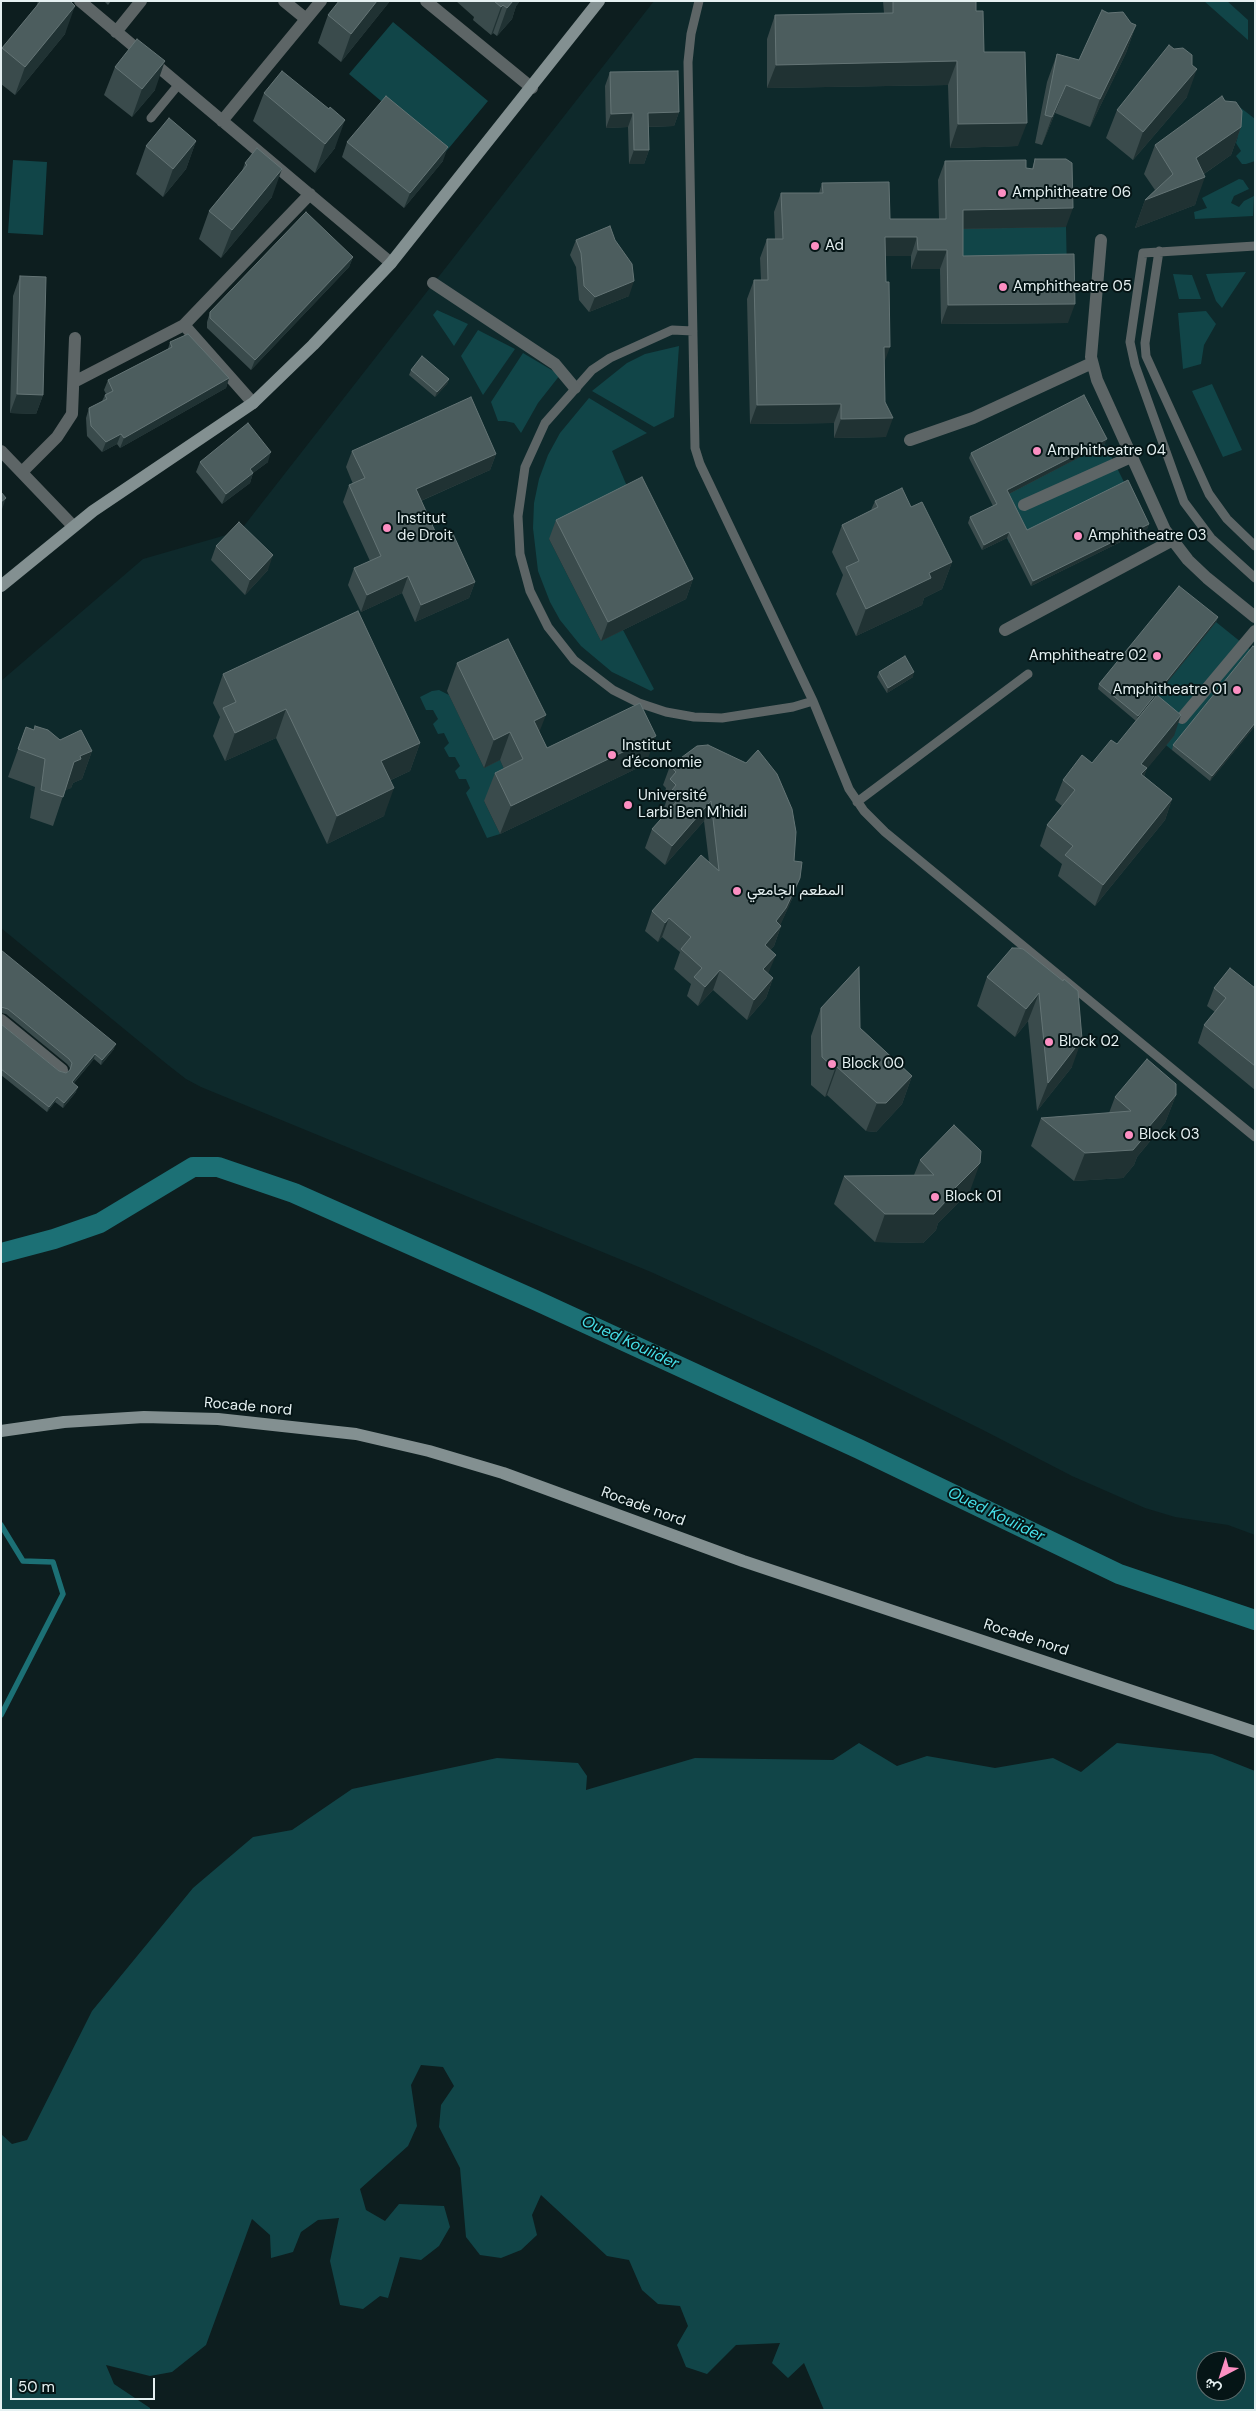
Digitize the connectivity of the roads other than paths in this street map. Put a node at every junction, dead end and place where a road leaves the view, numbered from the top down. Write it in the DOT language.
graph roads {
  1 [pos="80,1"];
  2 [pos="141,1"];
  3 [pos="284,1"];
  4 [pos="321,1"];
  5 [pos="426,1"];
  6 [pos="599,1"];
  7 [pos="699,1"];
  8 [pos="306,20"];
  9 [pos="116,32"];
  10 [pos="179,84"];
  11 [pos="532,88"];
  12 [pos="151,118"];
  13 [pos="222,121"];
  14 [pos="310,194"];
  15 [pos="1101,240"];
  16 [pos="1255,246"];
  17 [pos="1158,251"];
  18 [pos="392,263"];
  19 [pos="433,284"];
  20 [pos="184,325"];
  21 [pos="693,331"];
  22 [pos="75,338"];
  23 [pos="1092,363"];
  24 [pos="74,382"];
  25 [pos="574,388"];
  26 [pos="253,404"];
  27 [pos="910,440"];
  28 [pos="1,451"];
  29 [pos="1131,457"];
  30 [pos="22,472"];
  31 [pos="1024,505"];
  32 [pos="73,526"];
  33 [pos="1173,540"];
  34 [pos="1255,546"];
  35 [pos="1255,578"];
  36 [pos="1,586"];
  37 [pos="1255,618"];
  38 [pos="1006,630"];
  39 [pos="1255,631"];
  40 [pos="1028,674"];
  41 [pos="812,701"];
  42 [pos="1182,718"];
  43 [pos="857,802"];
  44 [pos="1,1020"];
  45 [pos="62,1070"];
  46 [pos="1255,1137"];
  47 [pos="1,1431"];
  48 [pos="1255,1732"];
  1 -- 9 [label="street"];
  2 -- 9 [label="street"];
  3 -- 8 [label="street"];
  4 -- 8 [label="street"];
  5 -- 11 [label="street"];
  6 -- 11 [label="main road"];
  7 -- 21 [label="lane"];
  8 -- 13 [label="street"];
  9 -- 10 [label="street"];
  10 -- 12 [label="lane"];
  10 -- 13 [label="street"];
  11 -- 18 [label="main road"];
  13 -- 14 [label="street"];
  14 -- 18 [label="street"];
  14 -- 20 [label="street"];
  15 -- 23 [label="street"];
  16 -- 17 [label="lane"];
  17 -- 34 [label="lane"];
  17 -- 35 [label="lane"];
  18 -- 26 [label="main road"];
  19 -- 25 [label="street"];
  20 -- 24 [label="street"];
  20 -- 26 [label="street"];
  21 -- 25 [label="lane"];
  21 -- 41 [label="lane"];
  22 -- 24 [label="street"];
  23 -- 27 [label="street"];
  23 -- 29 [label="street"];
  24 -- 30 [label="street"];
  25 -- 41 [label="lane"];
  26 -- 32 [label="main road"];
  28 -- 30 [label="street"];
  29 -- 31 [label="street"];
  29 -- 33 [label="street"];
  30 -- 32 [label="street"];
  32 -- 36 [label="main road"];
  33 -- 37 [label="street"];
  33 -- 38 [label="street"];
  39 -- 42 [label="street"];
  40 -- 43 [label="lane"];
  41 -- 43 [label="lane"];
  43 -- 46 [label="lane"];
  44 -- 45 [label="street"];
  47 -- 48 [label="main road, Rocade nord"];
}
